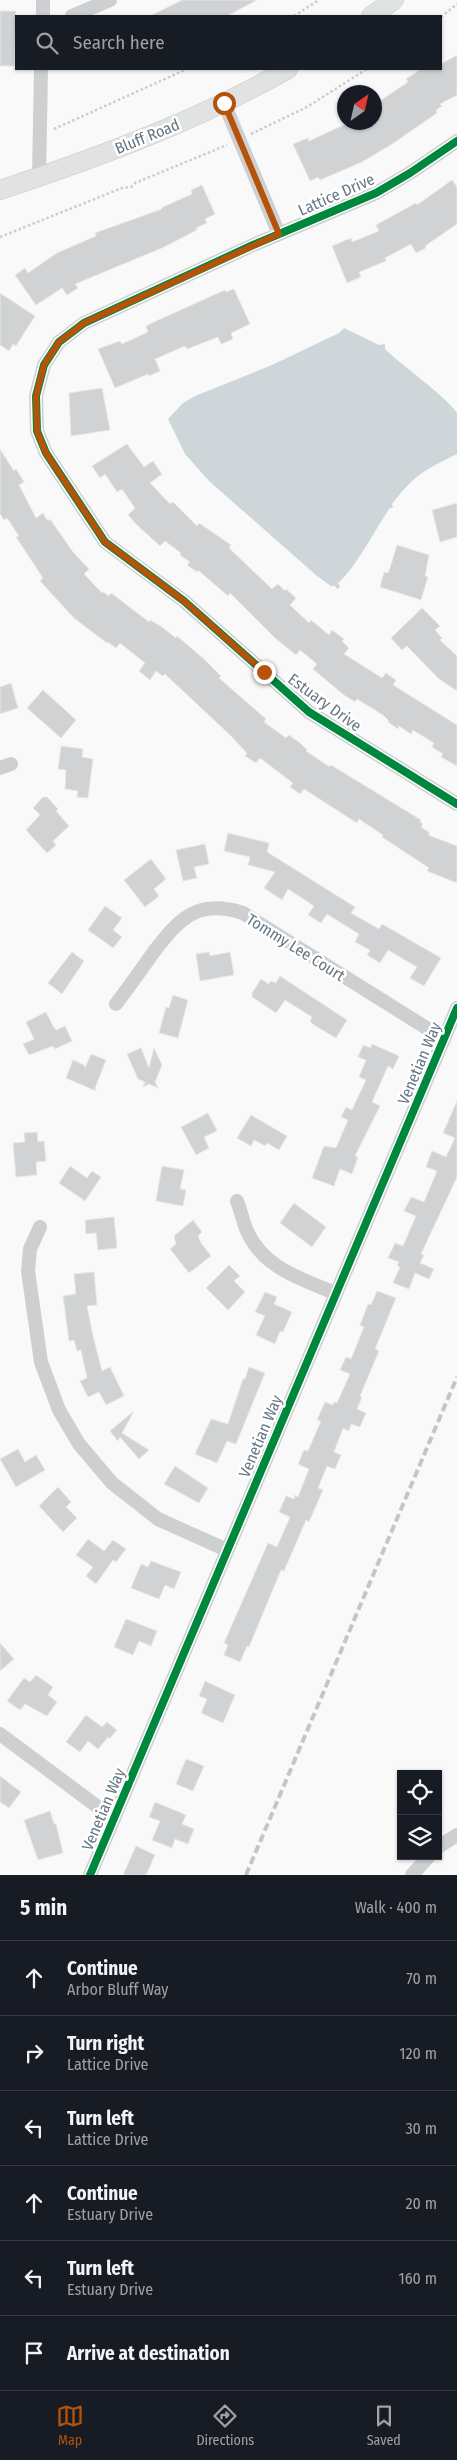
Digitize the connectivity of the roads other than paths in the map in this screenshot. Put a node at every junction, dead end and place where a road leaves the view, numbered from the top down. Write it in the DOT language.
graph roads {
  1 [pos="43,0"];
  2 [pos="110,0"];
  3 [pos="394,0"];
  4 [pos="43,15"];
  5 [pos="74,15"];
  6 [pos="372,15"];
  7 [pos="41,70"];
  8 [pos="286,70"];
  9 [pos="224,103"];
  10 [pos="457,141"];
  11 [pos="38,177"];
  12 [pos="0,190"];
  13 [pos="279,234"];
  14 [pos="36,396"];
  15 [pos="457,804"];
  16 [pos="116,1004"];
  17 [pos="457,1008"];
  18 [pos="444,1039"];
  19 [pos="237,1201"];
  20 [pos="40,1227"];
  21 [pos="336,1293"];
  22 [pos="227,1550"];
  23 [pos="0,1734"];
  24 [pos="114,1819"];
  25 [pos="457,1835"];
  26 [pos="442,1844"];
  27 [pos="425,1860"];
  28 [pos="90,1875"];
  29 [pos="412,1875"];
  1 -- 4 [label="street"];
  2 -- 5 [label="street"];
  3 -- 6 [label="main road"];
  7 -- 11 [label="street"];
  8 -- 9 [label="main road, Bluff Road"];
  9 -- 11 [label="main road, Bluff Road"];
  9 -- 13 [label="street"];
  10 -- 13 [label="street, Lattice Drive"];
  11 -- 12 [label="main road, Bluff Road"];
  13 -- 14 [label="street, Lattice Drive"];
  14 -- 15 [label="street, Estuary Drive"];
  16 -- 18 [label="street, Tommy Lee Court"];
  17 -- 18 [label="street, Venetian Way"];
  18 -- 21 [label="street, Venetian Way"];
  19 -- 21 [label="street"];
  20 -- 22 [label="street"];
  21 -- 22 [label="street, Venetian Way"];
  22 -- 24 [label="street, Venetian Way"];
  23 -- 24 [label="street"];
  24 -- 28 [label="street, Venetian Way"];
  25 -- 26 [label="street"];
  27 -- 29 [label="street"];
}
